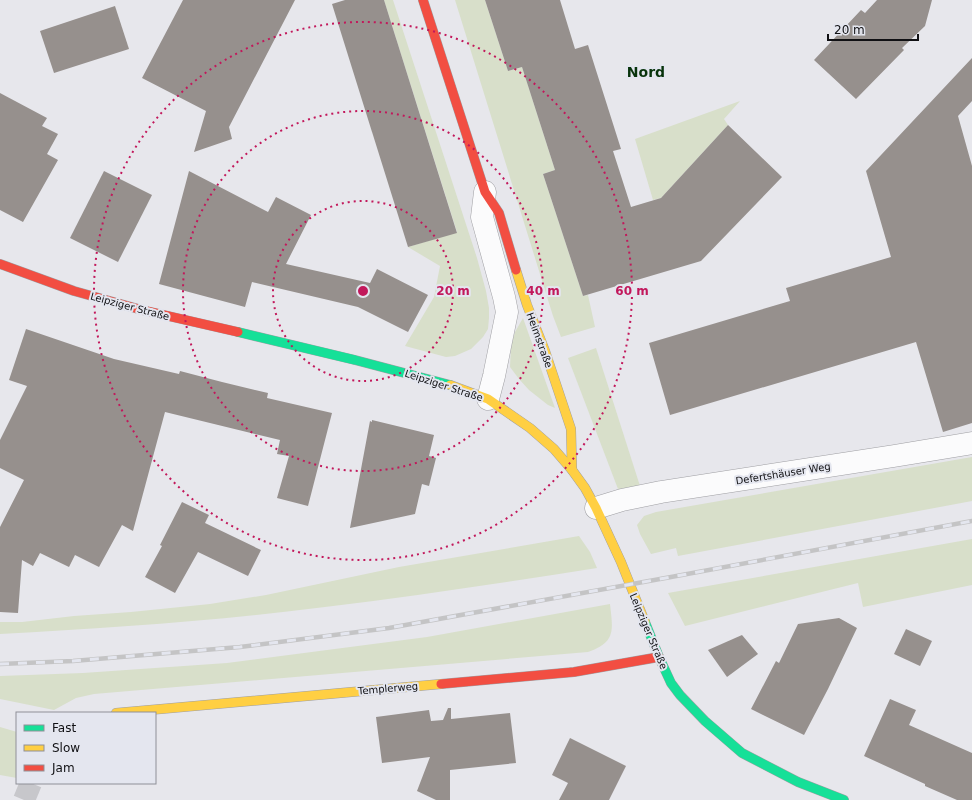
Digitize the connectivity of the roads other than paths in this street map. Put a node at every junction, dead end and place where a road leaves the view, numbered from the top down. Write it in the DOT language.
graph roads {
  1 [pos="423,0"];
  2 [pos="485,192"];
  3 [pos="0,264"];
  4 [pos="488,399"];
  5 [pos="972,443"];
  6 [pos="572,470"];
  7 [pos="596,508"];
  8 [pos="659,657"];
  9 [pos="127,712"];
  10 [pos="844,800"];
  1 -- 2 [label="main road, Heimstraße"];
  2 -- 4 [label="street, Heimstraße"];
  2 -- 6 [label="main road, Heimstraße"];
  3 -- 4 [label="main road, Leipziger Straße"];
  4 -- 6 [label="main road, Leipziger Straße"];
  5 -- 7 [label="street, Defertshäuser Weg"];
  6 -- 7 [label="main road, Leipziger Straße"];
  7 -- 8 [label="main road, Leipziger Straße"];
  8 -- 9 [label="main road, Templerweg"];
  8 -- 10 [label="main road, Leipziger Straße"];
}
